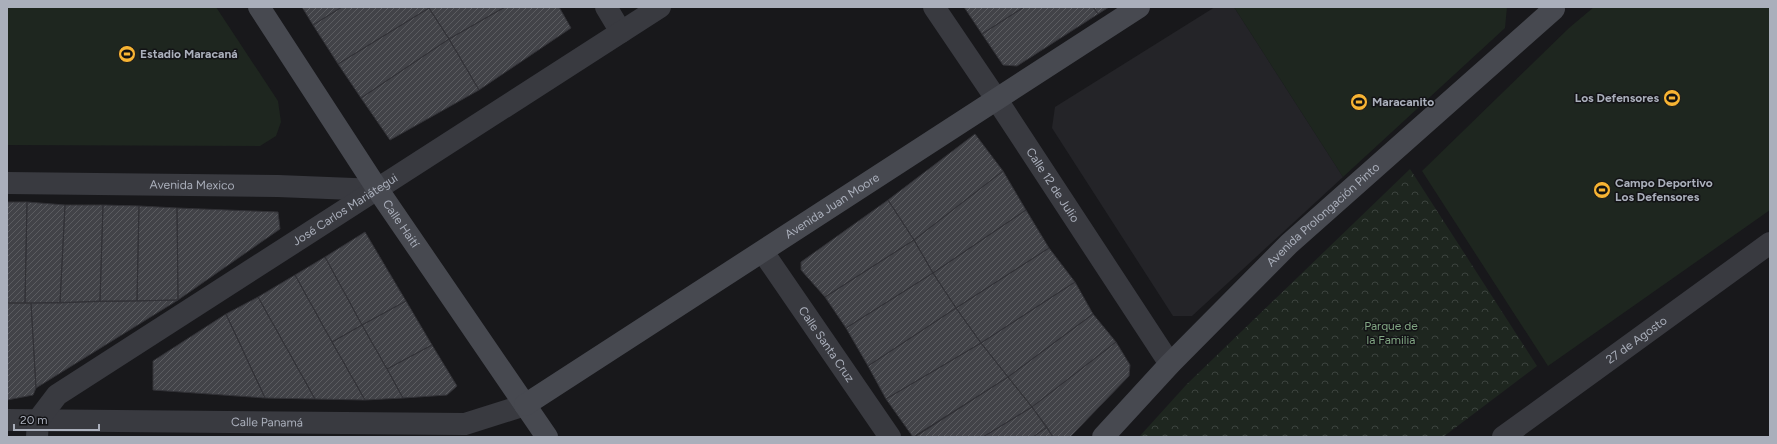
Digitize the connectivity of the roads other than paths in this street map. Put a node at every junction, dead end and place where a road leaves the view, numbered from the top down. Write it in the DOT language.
graph roads {
  1 [pos="259,7"];
  2 [pos="606,7"];
  3 [pos="660,7"];
  4 [pos="934,7"];
  5 [pos="1139,7"];
  6 [pos="1555,8"];
  7 [pos="621,32"];
  8 [pos="998,100"];
  9 [pos="7,182"];
  10 [pos="378,190"];
  11 [pos="1770,243"];
  12 [pos="763,252"];
  13 [pos="1170,364"];
  14 [pos="525,405"];
  15 [pos="7,420"];
  16 [pos="37,429"];
  17 [pos="547,437"];
  18 [pos="890,437"];
  19 [pos="1102,437"];
  20 [pos="1503,437"];
  1 -- 10 [label="street, Calle Haití"];
  2 -- 7 [label="street"];
  3 -- 7 [label="street, José Carlos Mariátegui"];
  4 -- 8 [label="street, Calle 12 de Julio"];
  5 -- 8 [label="street, Avenida Juan Moore"];
  6 -- 13 [label="street, Avenida Prolongación Pinto"];
  7 -- 10 [label="street, José Carlos Mariátegui"];
  8 -- 12 [label="street, Avenida Juan Moore"];
  8 -- 13 [label="street, Calle 12 de Julio"];
  9 -- 10 [label="street, Avenida Mexico"];
  10 -- 14 [label="street, Calle Haití"];
  10 -- 16 [label="street, José Carlos Mariátegui"];
  11 -- 20 [label="street, 27 de Agosto"];
  12 -- 14 [label="street, Avenida Juan Moore"];
  12 -- 18 [label="street, Calle Santa Cruz"];
  13 -- 19 [label="street, Avenida Prolongación Pinto"];
  14 -- 16 [label="street, Calle Panamá"];
  14 -- 17 [label="street, Calle Haití"];
  15 -- 16 [label="street, Calle Panamá"];
}
